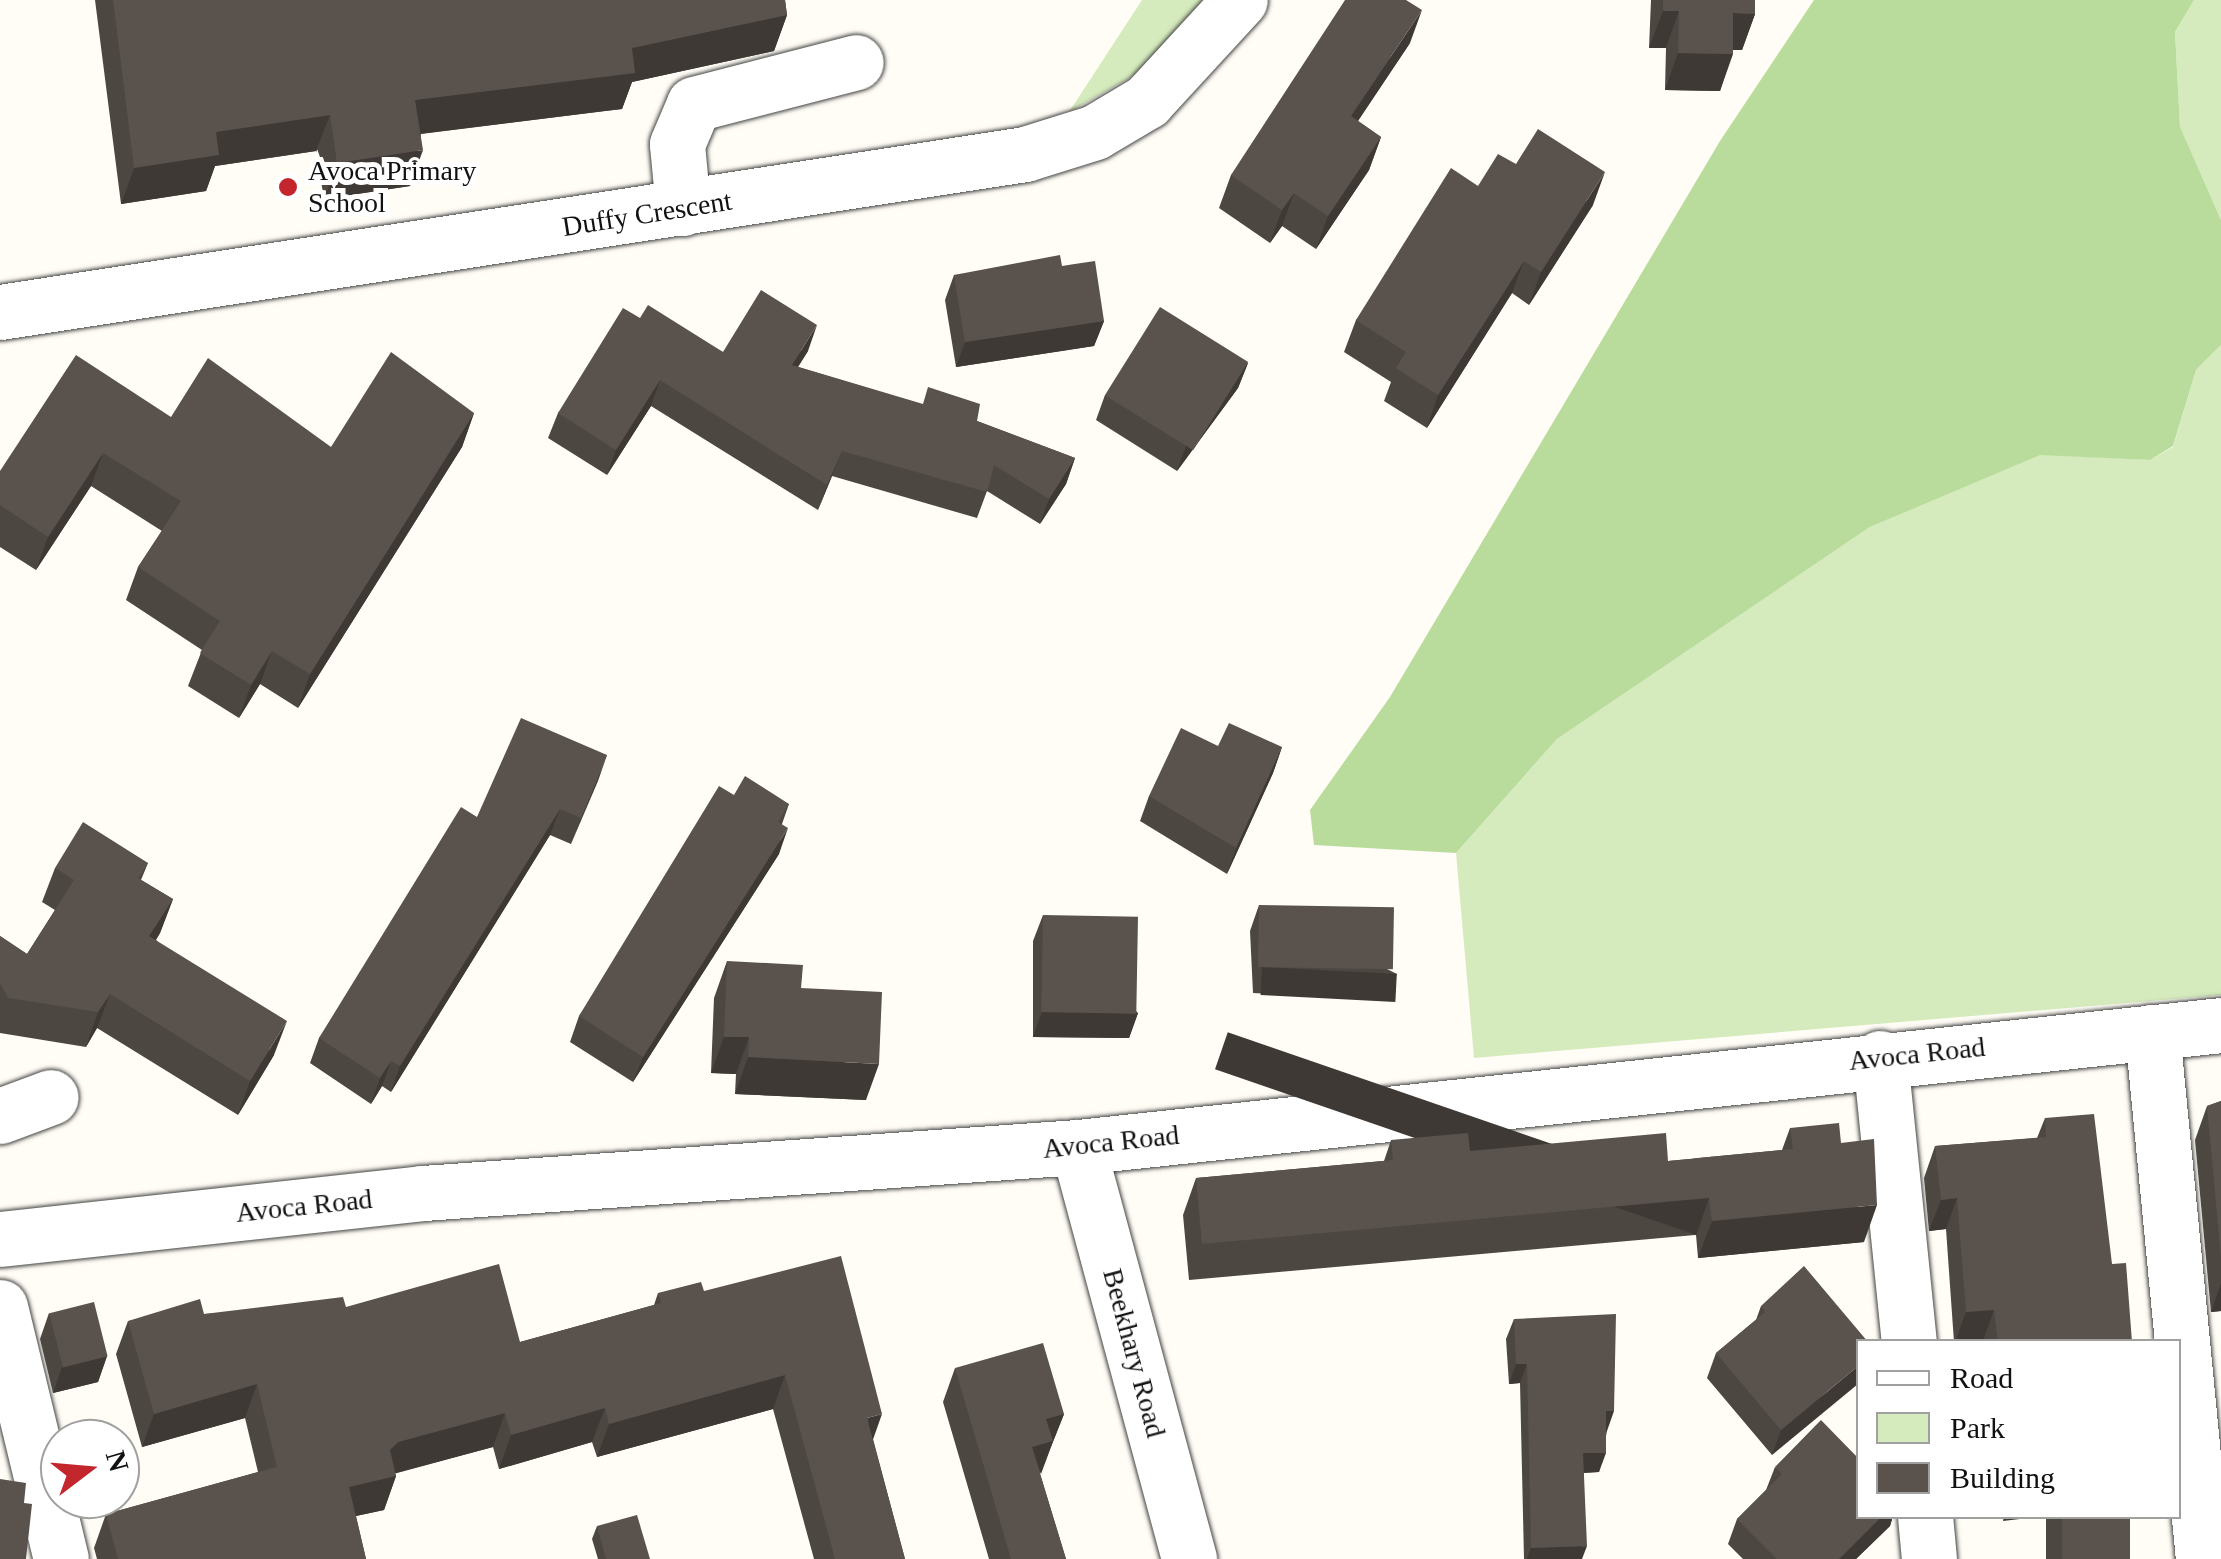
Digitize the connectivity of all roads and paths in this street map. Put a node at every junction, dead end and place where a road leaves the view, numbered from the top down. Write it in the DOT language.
graph roads {
  1 [pos="1240,0"];
  2 [pos="856,62"];
  3 [pos="684,208"];
  4 [pos="0,312"];
  5 [pos="2221,1025"];
  6 [pos="2152,1032"];
  7 [pos="1880,1058"];
  8 [pos="51,1097"];
  9 [pos="0,1116"];
  10 [pos="1078,1146"];
  11 [pos="0,1239"];
  12 [pos="0,1307"];
  13 [pos="1909,1339"];
  14 [pos="1926,1519"];
  15 [pos="61,1559"];
  16 [pos="1189,1559"];
  17 [pos="1930,1559"];
  18 [pos="2203,1559"];
  1 -- 3 [label="street, Duffy Crescent"];
  2 -- 3 [label="street"];
  3 -- 4 [label="street, Duffy Crescent"];
  5 -- 6 [label="street, Avoca Road"];
  6 -- 7 [label="street, Avoca Road"];
  6 -- 18 [label="street"];
  7 -- 10 [label="street, Avoca Road"];
  7 -- 13 [label="street"];
  8 -- 9 [label="street"];
  10 -- 11 [label="street, Avoca Road"];
  10 -- 16 [label="street, Beekhary Road"];
  12 -- 15 [label="street"];
  14 -- 17 [label="street"];
}
